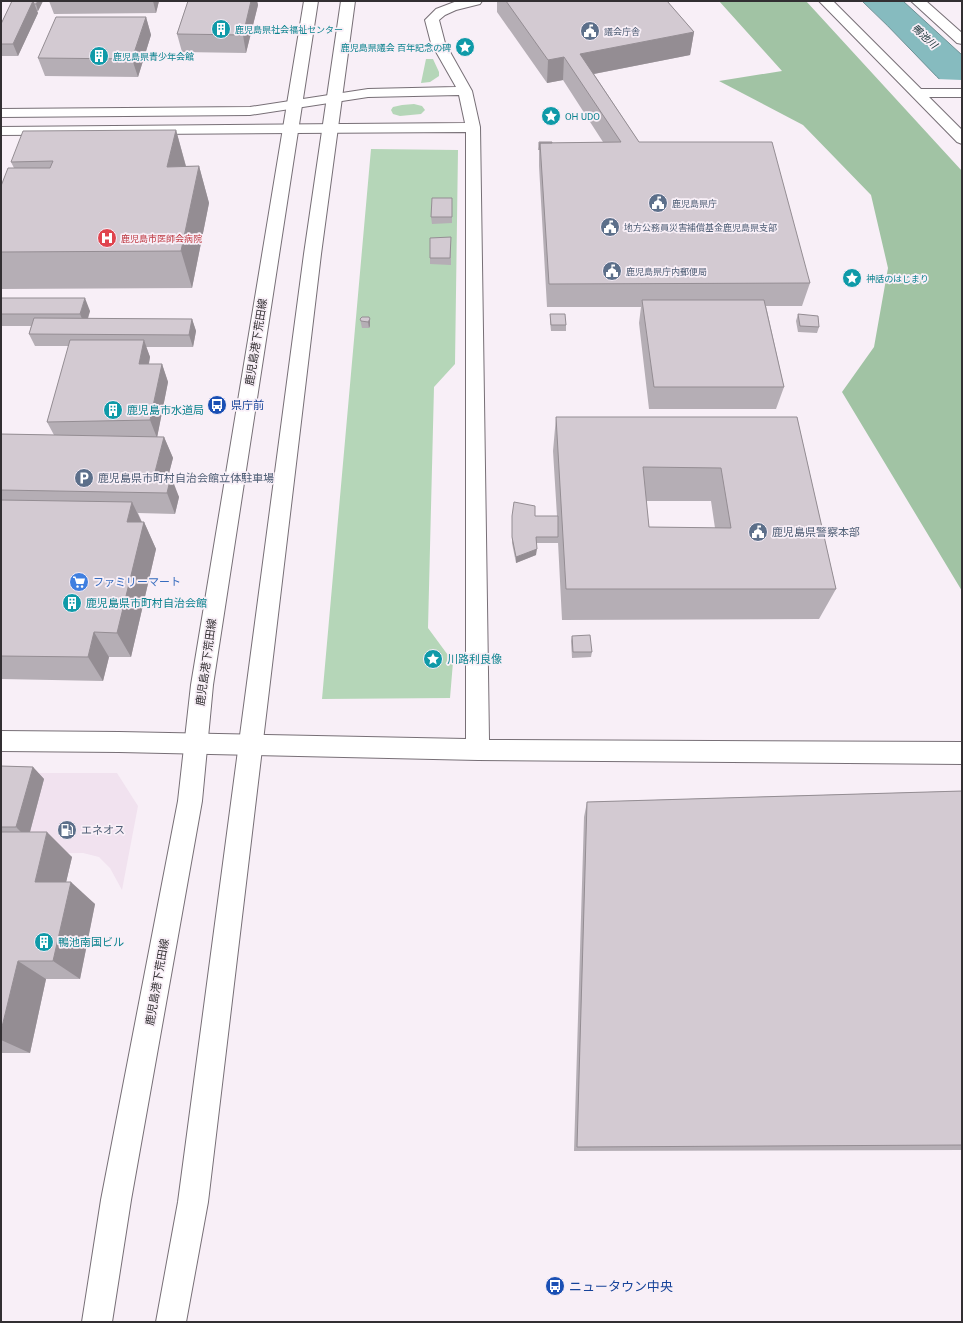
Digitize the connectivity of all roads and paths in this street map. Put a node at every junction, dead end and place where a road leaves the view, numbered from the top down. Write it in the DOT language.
graph roads {
  1 [pos="311,1"];
  2 [pos="348,1"];
  3 [pos="476,1"];
  4 [pos="826,1"];
  5 [pos="918,1"];
  6 [pos="962,40"];
  7 [pos="465,91"];
  8 [pos="916,93"];
  9 [pos="962,93"];
  10 [pos="333,99"];
  11 [pos="295,104"];
  12 [pos="6,113"];
  13 [pos="473,127"];
  14 [pos="291,128"];
  15 [pos="329,128"];
  16 [pos="2,133"];
  17 [pos="962,139"];
  18 [pos="1,741"];
  19 [pos="195,744"];
  20 [pos="250,745"];
  21 [pos="478,750"];
  22 [pos="962,753"];
  23 [pos="97,1322"];
  24 [pos="171,1322"];
  1 -- 11 [label="street, 鹿児島港下荒田線"];
  2 -- 10 [label="street"];
  3 -- 7 [label="street"];
  4 -- 8 [label="street"];
  5 -- 6 [label="street"];
  7 -- 10 [label="street"];
  7 -- 13 [label="street"];
  8 -- 9 [label="street"];
  8 -- 17 [label="street"];
  10 -- 11 [label="street"];
  10 -- 15 [label="street"];
  11 -- 12 [label="street"];
  11 -- 14 [label="street, 鹿児島港下荒田線"];
  12 -- 16 [label="street"];
  13 -- 15 [label="street"];
  13 -- 21 [label="street"];
  14 -- 15 [label="street"];
  14 -- 16 [label="street"];
  14 -- 19 [label="street, 鹿児島港下荒田線"];
  15 -- 20 [label="street"];
  18 -- 19 [label="street"];
  19 -- 20 [label="street"];
  19 -- 23 [label="street, 鹿児島港下荒田線"];
  20 -- 21 [label="street"];
  20 -- 24 [label="street"];
  21 -- 22 [label="street"];
}
